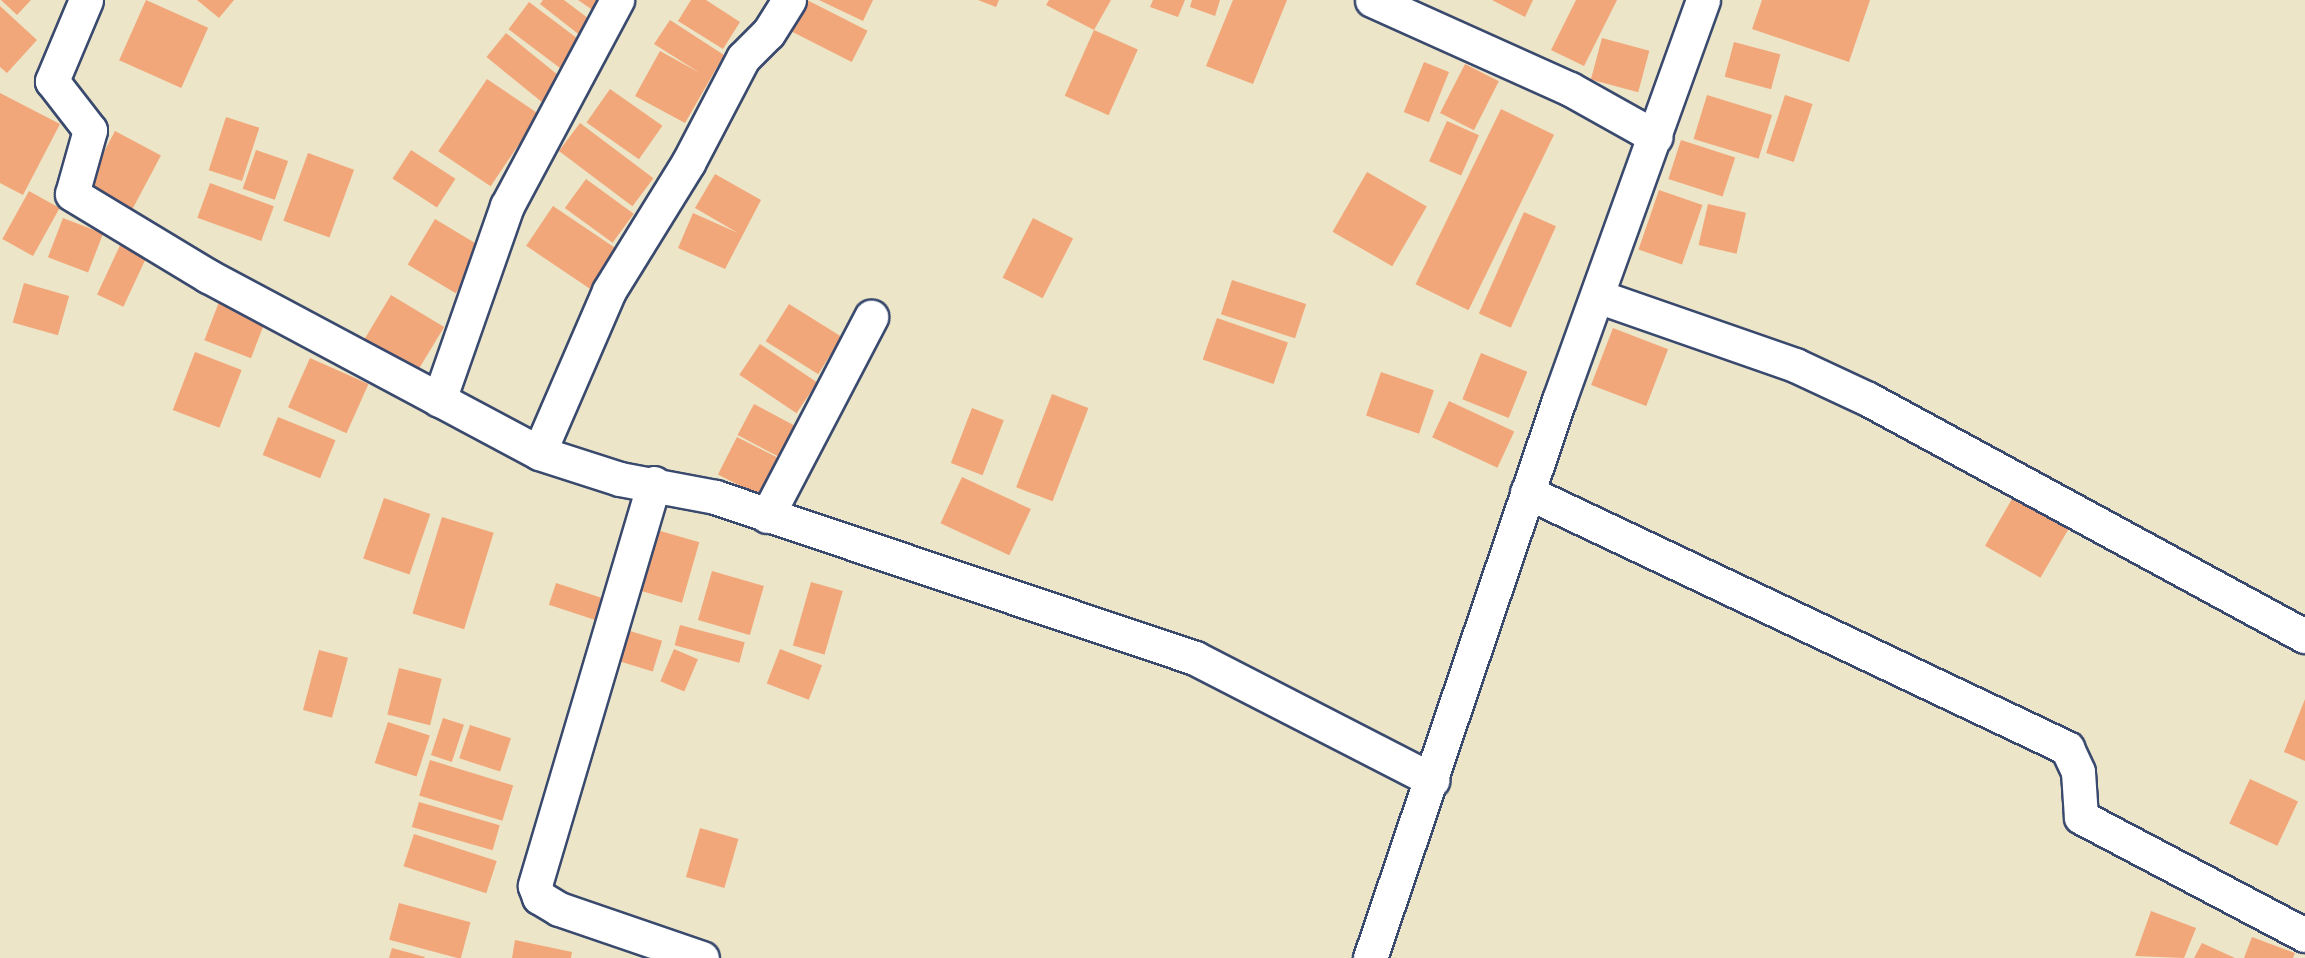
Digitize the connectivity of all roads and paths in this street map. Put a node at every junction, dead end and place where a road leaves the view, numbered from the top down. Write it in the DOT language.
graph roads {
  1 [pos="86,0"];
  2 [pos="617,0"];
  3 [pos="789,0"];
  4 [pos="1372,0"];
  5 [pos="1702,0"];
  6 [pos="1656,137"];
  7 [pos="1600,297"];
  8 [pos="871,316"];
  9 [pos="439,400"];
  10 [pos="539,453"];
  11 [pos="654,483"];
  12 [pos="1527,492"];
  13 [pos="767,516"];
  14 [pos="2305,636"];
  15 [pos="1432,780"];
  16 [pos="2305,935"];
  17 [pos="702,958"];
  18 [pos="1370,958"];
  1 -- 9 [label="street"];
  2 -- 9 [label="street"];
  3 -- 10 [label="street"];
  4 -- 6 [label="street"];
  5 -- 6 [label="street"];
  6 -- 7 [label="street"];
  7 -- 12 [label="street"];
  7 -- 14 [label="street"];
  8 -- 13 [label="street"];
  9 -- 10 [label="street"];
  10 -- 11 [label="street"];
  11 -- 13 [label="street"];
  11 -- 17 [label="street"];
  12 -- 15 [label="street"];
  12 -- 16 [label="street"];
  13 -- 15 [label="street"];
  15 -- 18 [label="street"];
}
